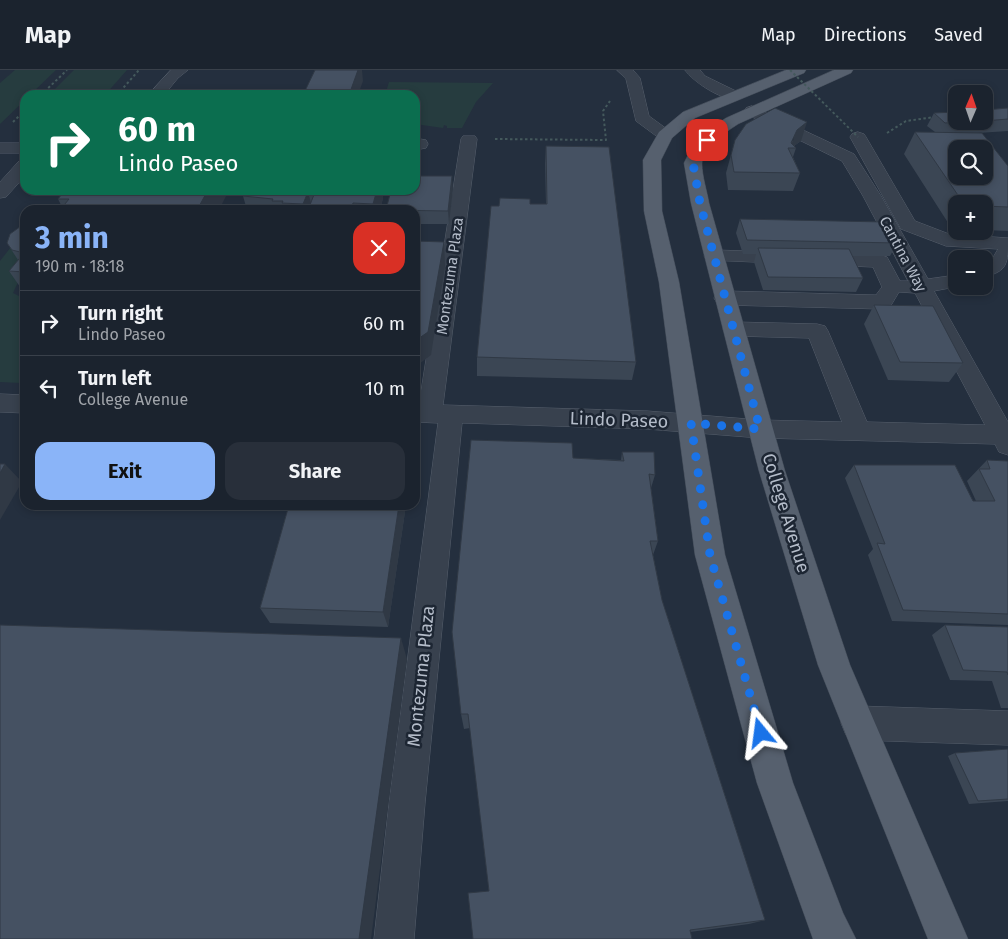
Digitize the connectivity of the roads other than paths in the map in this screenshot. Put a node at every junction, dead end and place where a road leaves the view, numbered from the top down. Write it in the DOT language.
graph roads {
  1 [pos="181,70"];
  2 [pos="624,70"];
  3 [pos="692,70"];
  4 [pos="799,70"];
  5 [pos="846,70"];
  6 [pos="160,90"];
  7 [pos="735,96"];
  8 [pos="752,111"];
  9 [pos="665,135"];
  10 [pos="858,137"];
  11 [pos="469,139"];
  12 [pos="0,148"];
  13 [pos="20,148"];
  14 [pos="20,171"];
  15 [pos="0,193"];
  16 [pos="1008,244"];
  17 [pos="714,256"];
  18 [pos="948,282"];
  19 [pos="892,287"];
  20 [pos="921,287"];
  21 [pos="725,298"];
  22 [pos="734,330"];
  23 [pos="0,403"];
  24 [pos="20,404"];
  25 [pos="432,413"];
  26 [pos="691,423"];
  27 [pos="760,429"];
  28 [pos="859,432"];
  29 [pos="1005,440"];
  30 [pos="858,723"];
  31 [pos="1008,728"];
  32 [pos="394,939"];
  33 [pos="836,939"];
  34 [pos="948,939"];
  1 -- 6 [label="street"];
  2 -- 9 [label="street"];
  3 -- 7 [label="street"];
  4 -- 7 [label="main road"];
  5 -- 8 [label="main road, College Avenue"];
  7 -- 9 [label="main road"];
  8 -- 17 [label="main road, College Avenue"];
  8 -- 20 [label="street, Cantina Way"];
  9 -- 26 [label="main road"];
  10 -- 16 [label="street"];
  11 -- 25 [label="street, Montezuma Plaza"];
  12 -- 13 [label="street"];
  14 -- 15 [label="street"];
  17 -- 19 [label="street"];
  17 -- 21 [label="main road, College Avenue"];
  18 -- 20 [label="street"];
  19 -- 20 [label="street"];
  19 -- 21 [label="street"];
  20 -- 29 [label="street, Cantina Way"];
  21 -- 22 [label="main road, College Avenue"];
  22 -- 27 [label="main road, College Avenue"];
  22 -- 28 [label="street"];
  23 -- 24 [label="street"];
  25 -- 26 [label="street, Lindo Paseo"];
  25 -- 32 [label="street, Montezuma Plaza"];
  26 -- 27 [label="street, Lindo Paseo"];
  26 -- 33 [label="main road"];
  27 -- 28 [label="street, Lindo Paseo"];
  27 -- 30 [label="main road, College Avenue"];
  28 -- 29 [label="street, Lindo Paseo"];
  30 -- 31 [label="street"];
  30 -- 34 [label="main road, College Avenue"];
}
